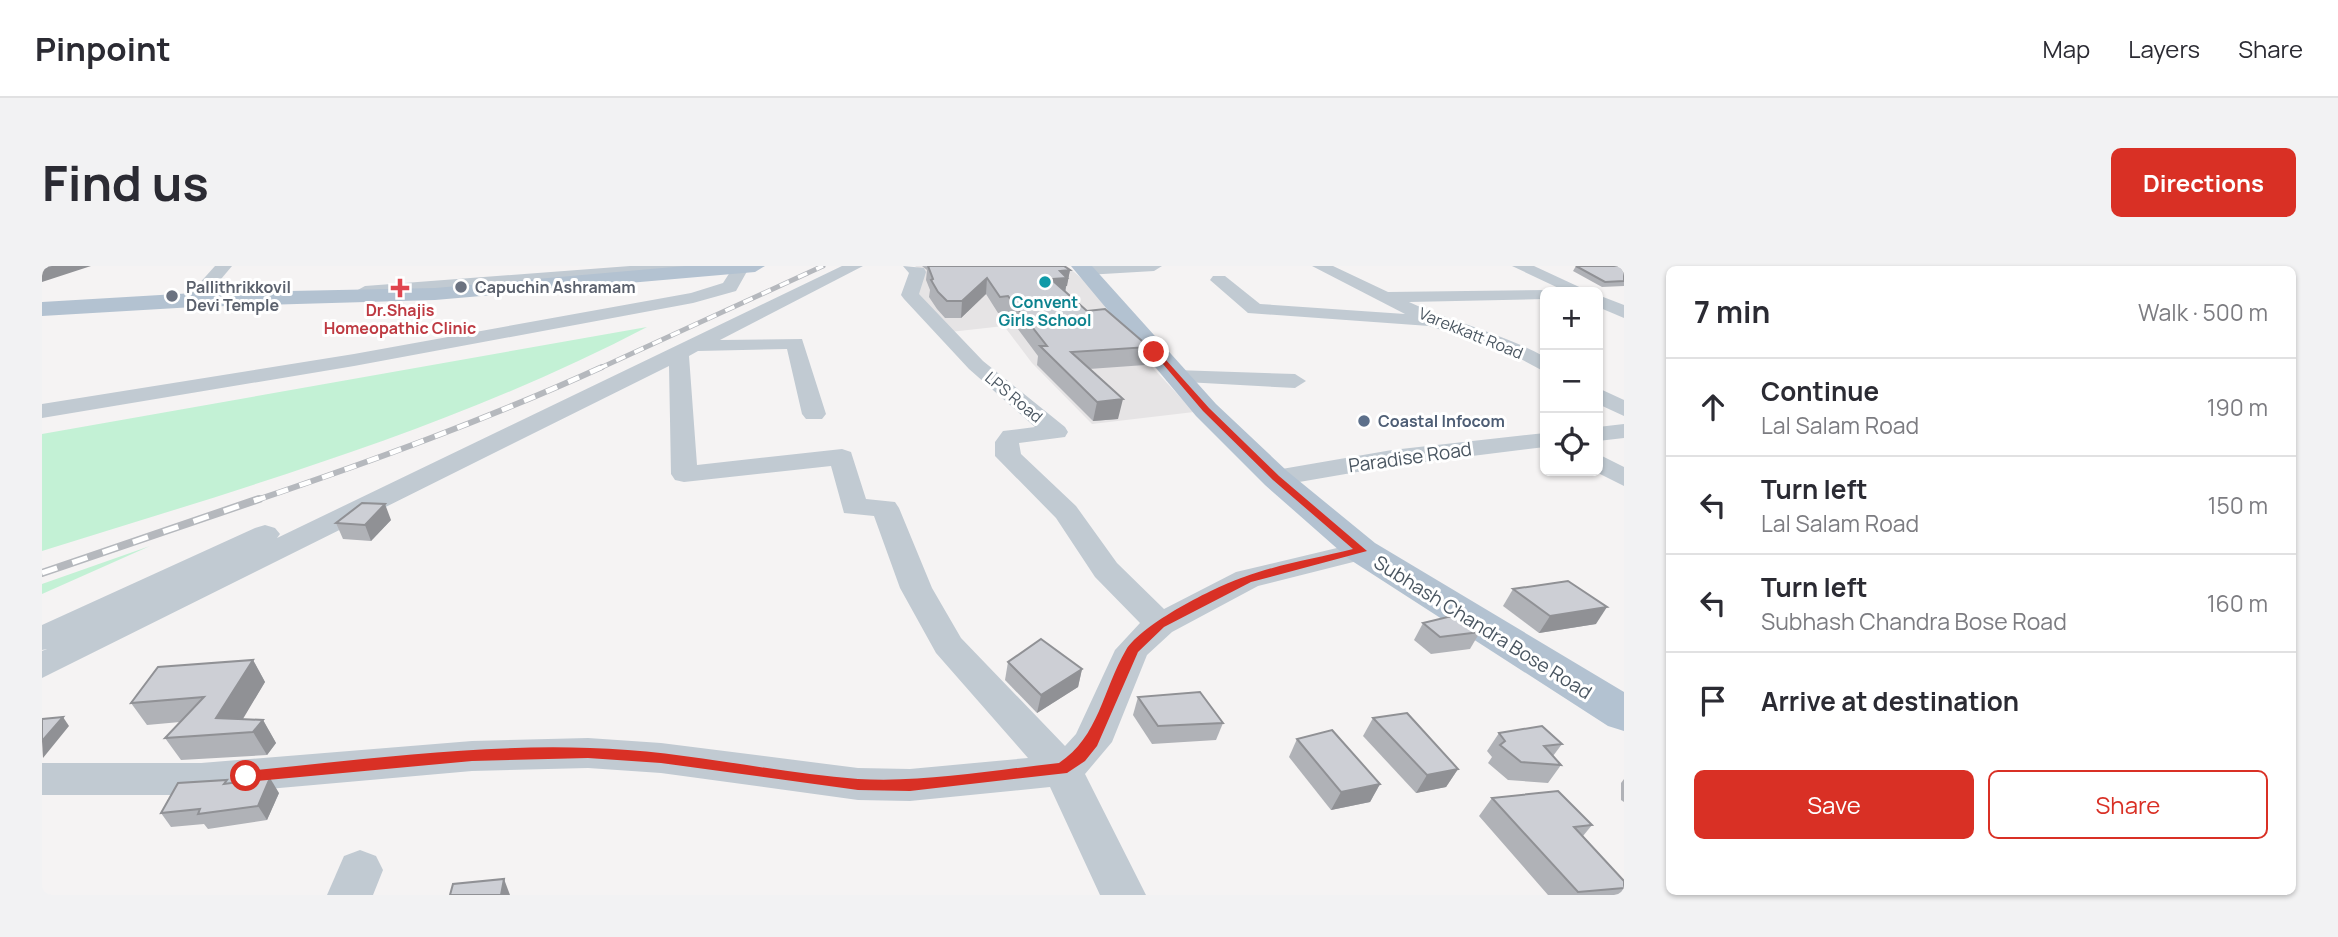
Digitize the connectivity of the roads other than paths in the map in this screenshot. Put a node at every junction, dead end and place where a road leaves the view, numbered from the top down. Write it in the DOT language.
graph roads {
  1 [pos="224,266"];
  2 [pos="696,266"];
  3 [pos="742,266"];
  4 [pos="755,266"];
  5 [pos="856,266"];
  6 [pos="911,266"];
  7 [pos="1154,266"];
  8 [pos="1320,266"];
  9 [pos="1520,266"];
  10 [pos="1083,268"];
  11 [pos="1219,280"];
  12 [pos="1569,287"];
  13 [pos="1624,292"];
  14 [pos="1603,293"];
  15 [pos="1540,294"];
  16 [pos="1388,297"];
  17 [pos="230,299"];
  18 [pos="194,300"];
  19 [pos="1603,302"];
  20 [pos="42,309"];
  21 [pos="1624,312"];
  22 [pos="1434,321"];
  23 [pos="686,351"];
  24 [pos="1540,363"];
  25 [pos="1175,376"];
  26 [pos="1295,381"];
  27 [pos="1603,398"];
  28 [pos="1624,409"];
  29 [pos="42,411"];
  30 [pos="814,414"];
  31 [pos="1624,431"];
  32 [pos="1603,433"];
  33 [pos="1540,441"];
  34 [pos="1603,465"];
  35 [pos="1276,478"];
  36 [pos="1624,478"];
  37 [pos="1362,551"];
  38 [pos="1160,624"];
  39 [pos="42,639"];
  40 [pos="42,666"];
  41 [pos="1624,714"];
  42 [pos="1062,769"];
  43 [pos="42,779"];
  44 [pos="1123,895"];
  1 -- 18 [label="street"];
  2 -- 17 [label="street"];
  3 -- 29 [label="street"];
  4 -- 17 [label="main road"];
  5 -- 23 [label="street"];
  5 -- 39 [label="street"];
  6 -- 38 [label="street, LPS Road"];
  7 -- 10 [label="street"];
  8 -- 16 [label="street, Varekkatt Road"];
  9 -- 12 [label="street"];
  10 -- 25 [label="main road, Subhash Chandra Bose Road"];
  11 -- 22 [label="street"];
  13 -- 14 [label="street"];
  15 -- 16 [label="street"];
  16 -- 22 [label="street, Varekkatt Road"];
  17 -- 18 [label="main road"];
  18 -- 20 [label="main road"];
  19 -- 21 [label="street"];
  22 -- 24 [label="street, Varekkatt Road"];
  23 -- 30 [label="street"];
  23 -- 40 [label="street"];
  23 -- 42 [label="street"];
  25 -- 26 [label="street"];
  25 -- 35 [label="main road, Subhash Chandra Bose Road"];
  27 -- 28 [label="street"];
  31 -- 32 [label="street"];
  33 -- 35 [label="street, Paradise Road"];
  34 -- 36 [label="street"];
  35 -- 37 [label="main road, Subhash Chandra Bose Road"];
  37 -- 38 [label="street"];
  37 -- 41 [label="main road, Subhash Chandra Bose Road"];
  38 -- 42 [label="street"];
  42 -- 43 [label="street"];
  42 -- 44 [label="street"];
}
